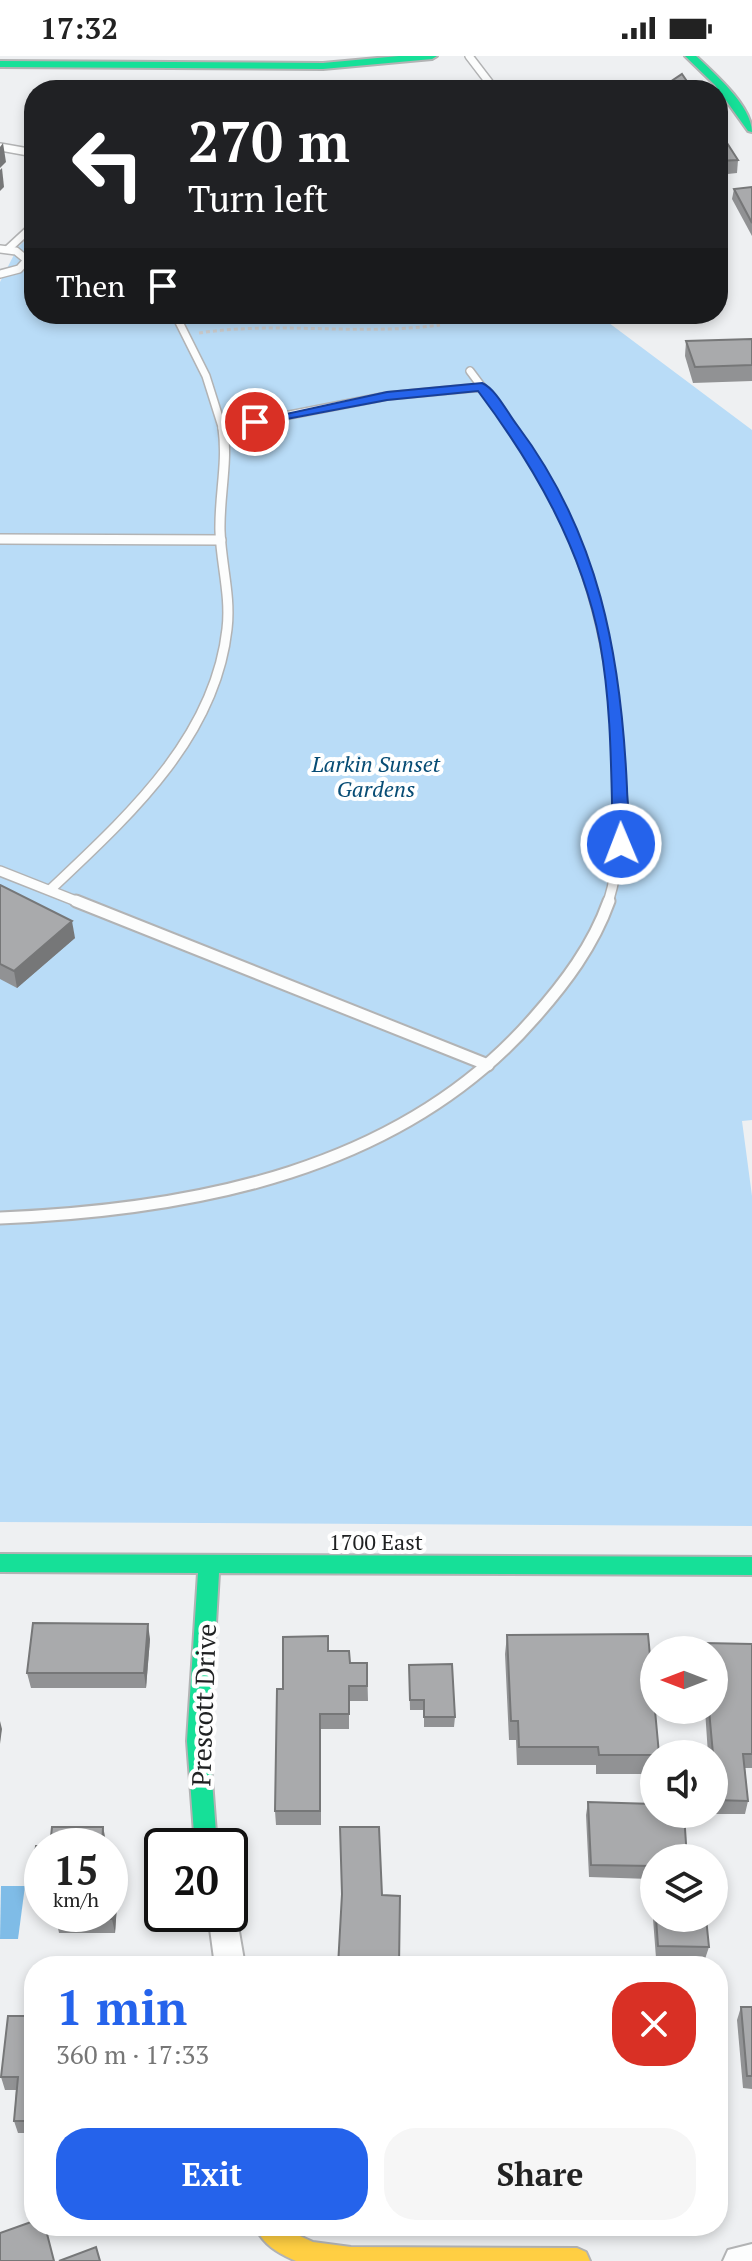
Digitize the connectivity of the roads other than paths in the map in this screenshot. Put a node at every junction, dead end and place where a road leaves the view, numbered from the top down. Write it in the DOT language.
graph roads {
  1 [pos="432,56"];
  2 [pos="469,56"];
  3 [pos="690,56"];
  4 [pos="392,59"];
  5 [pos="42,60"];
  6 [pos="0,64"];
  7 [pos="487,80"];
  8 [pos="716,80"];
  9 [pos="728,96"];
  10 [pos="752,129"];
  11 [pos="0,147"];
  12 [pos="24,151"];
  13 [pos="24,233"];
  14 [pos="4,249"];
  15 [pos="24,256"];
  16 [pos="24,266"];
  17 [pos="0,274"];
  18 [pos="181,324"];
  19 [pos="470,371"];
  20 [pos="482,387"];
  21 [pos="222,428"];
  22 [pos="0,539"];
  23 [pos="221,540"];
  24 [pos="0,871"];
  25 [pos="50,890"];
  26 [pos="488,1065"];
  27 [pos="0,1218"];
  28 [pos="0,1563"];
  29 [pos="209,1564"];
  30 [pos="752,1566"];
  31 [pos="203,1828"];
  32 [pos="225,1932"];
  33 [pos="228,1956"];
  34 [pos="277,2236"];
  35 [pos="752,2260"];
  36 [pos="577,2261"];
  37 [pos="739,2261"];
  1 -- 4 [label="street"];
  2 -- 7 [label="lane"];
  3 -- 8 [label="street"];
  4 -- 5 [label="street"];
  5 -- 6 [label="street"];
  9 -- 10 [label="street"];
  11 -- 12 [label="lane"];
  13 -- 14 [label="lane"];
  14 -- 15 [label="lane"];
  16 -- 17 [label="lane"];
  18 -- 21 [label="lane"];
  19 -- 20 [label="lane"];
  20 -- 21 [label="lane"];
  20 -- 26 [label="lane"];
  21 -- 23 [label="lane"];
  22 -- 23 [label="lane"];
  23 -- 25 [label="lane"];
  24 -- 25 [label="lane"];
  25 -- 26 [label="lane"];
  26 -- 27 [label="lane"];
  28 -- 29 [label="street, 1700 East"];
  29 -- 30 [label="street, 1700 East"];
  29 -- 31 [label="street, Prescott Drive"];
  32 -- 33 [label="street"];
  34 -- 36 [label="street"];
  35 -- 37 [label="street"];
}
